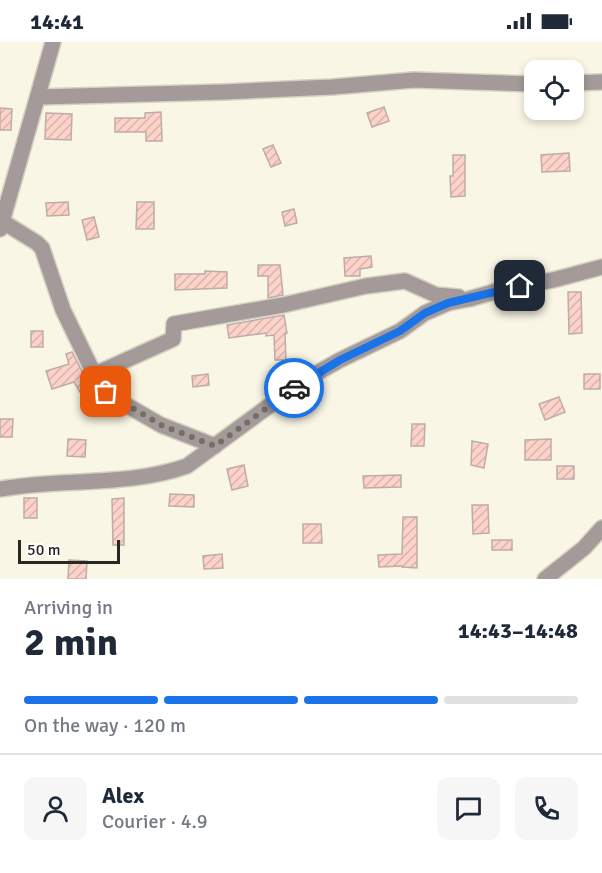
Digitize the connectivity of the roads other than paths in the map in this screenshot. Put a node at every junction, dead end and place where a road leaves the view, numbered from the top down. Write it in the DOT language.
graph roads {
  1 [pos="53,42"];
  2 [pos="602,82"];
  3 [pos="584,83"];
  4 [pos="524,84"];
  5 [pos="39,97"];
  6 [pos="1,223"];
  7 [pos="602,267"];
  8 [pos="470,299"];
  9 [pos="93,375"];
  10 [pos="215,446"];
  11 [pos="0,489"];
  12 [pos="602,528"];
  13 [pos="545,579"];
  1 -- 5 [label="street"];
  2 -- 3 [label="street"];
  4 -- 5 [label="street"];
  5 -- 6 [label="street"];
  6 -- 9 [label="street"];
  7 -- 8 [label="street"];
  8 -- 9 [label="street"];
  8 -- 10 [label="street"];
  9 -- 10 [label="street"];
  10 -- 11 [label="street"];
  12 -- 13 [label="street"];
}
